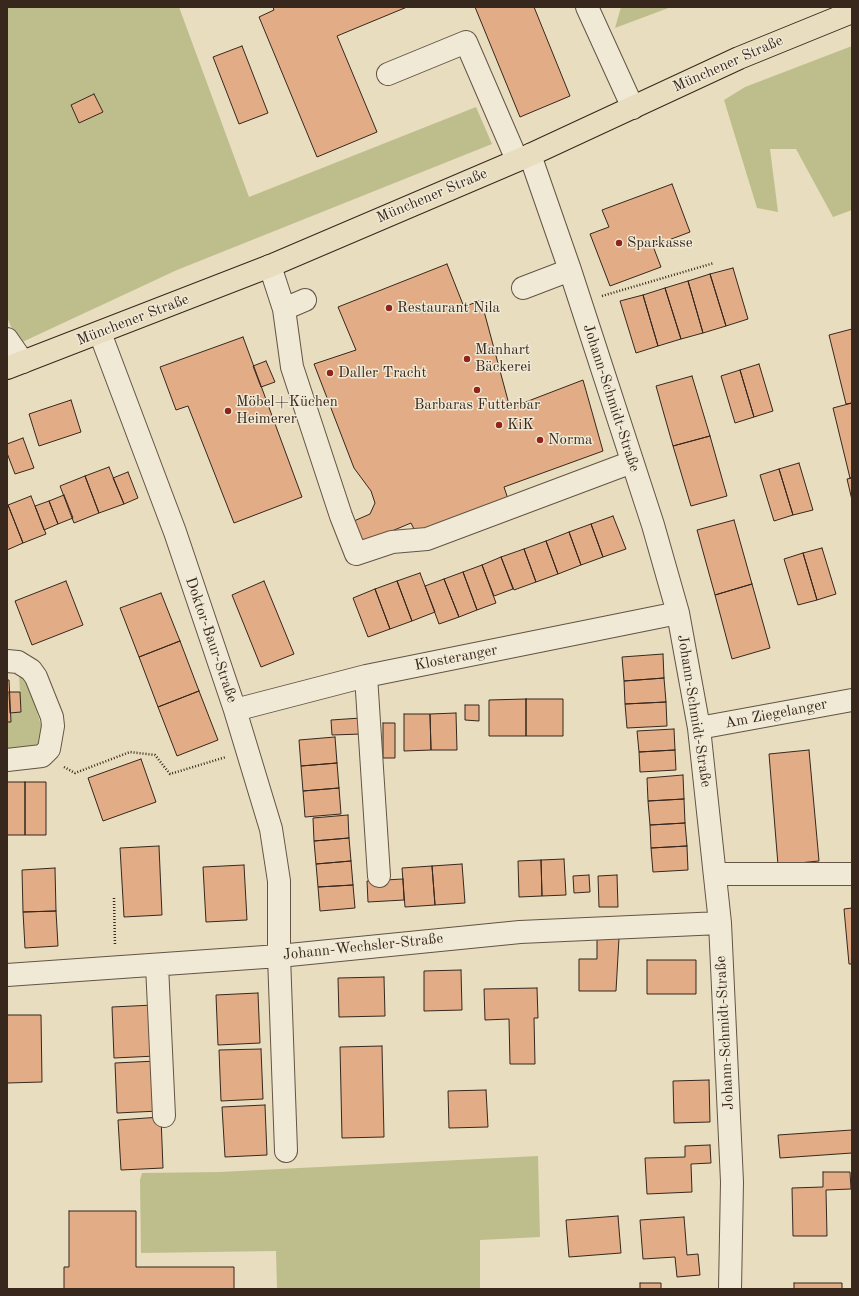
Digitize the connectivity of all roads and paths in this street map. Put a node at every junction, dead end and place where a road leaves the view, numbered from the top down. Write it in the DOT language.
graph roads {
  1 [pos="587,7"];
  2 [pos="852,12"];
  3 [pos="388,74"];
  4 [pos="633,108"];
  5 [pos="523,158"];
  6 [pos="714,263"];
  7 [pos="270,266"];
  8 [pos="570,270"];
  9 [pos="523,288"];
  10 [pos="305,300"];
  11 [pos="580,302"];
  12 [pos="284,308"];
  13 [pos="100,333"];
  14 [pos="7,339"];
  15 [pos="15,365"];
  16 [pos="632,462"];
  17 [pos="678,613"];
  18 [pos="7,661"];
  19 [pos="366,676"];
  20 [pos="852,700"];
  21 [pos="235,710"];
  22 [pos="699,728"];
  23 [pos="248,750"];
  24 [pos="46,753"];
  25 [pos="7,760"];
  26 [pos="716,874"];
  27 [pos="852,874"];
  28 [pos="379,876"];
  29 [pos="114,898"];
  30 [pos="720,923"];
  31 [pos="279,956"];
  32 [pos="157,965"];
  33 [pos="115,967"];
  34 [pos="7,975"];
  35 [pos="164,1116"];
  36 [pos="286,1151"];
  37 [pos="730,1289"];
  1 -- 4 [label="street"];
  2 -- 4 [label="main road, Münchener Straße"];
  3 -- 5 [label="street, Johann-Schmidt-Straße"];
  4 -- 5 [label="main road, Münchener Straße"];
  5 -- 7 [label="main road, Münchener Straße"];
  5 -- 8 [label="street, Johann-Schmidt-Straße"];
  6 -- 11 [label="path"];
  7 -- 12 [label="street"];
  7 -- 13 [label="main road, Münchener Straße"];
  8 -- 9 [label="street"];
  8 -- 11 [label="street, Johann-Schmidt-Straße"];
  10 -- 12 [label="street"];
  11 -- 16 [label="street, Johann-Schmidt-Straße"];
  12 -- 16 [label="street"];
  13 -- 15 [label="main road, Münchener Straße"];
  13 -- 21 [label="street, Doktor-Baur-Straße"];
  14 -- 15 [label="street"];
  16 -- 17 [label="street, Johann-Schmidt-Straße"];
  17 -- 19 [label="street, Klosteranger"];
  17 -- 22 [label="street, Johann-Schmidt-Straße"];
  18 -- 24 [label="street"];
  19 -- 21 [label="street, Klosteranger"];
  19 -- 28 [label="street"];
  20 -- 22 [label="street, Am Ziegelanger"];
  21 -- 23 [label="street, Doktor-Baur-Straße"];
  22 -- 26 [label="street, Johann-Schmidt-Straße"];
  23 -- 24 [label="path"];
  23 -- 31 [label="street, Doktor-Baur-Straße"];
  24 -- 25 [label="street"];
  26 -- 27 [label="street"];
  26 -- 30 [label="street, Johann-Schmidt-Straße"];
  29 -- 33 [label="path"];
  30 -- 31 [label="street, Johann-Wechsler-Straße"];
  30 -- 37 [label="street, Johann-Schmidt-Straße"];
  31 -- 32 [label="street, Johann-Wechsler-Straße"];
  31 -- 36 [label="street, Doktor-Baur-Straße"];
  32 -- 33 [label="street, Johann-Wechsler-Straße"];
  32 -- 35 [label="street"];
  33 -- 34 [label="street, Johann-Wechsler-Straße"];
}
